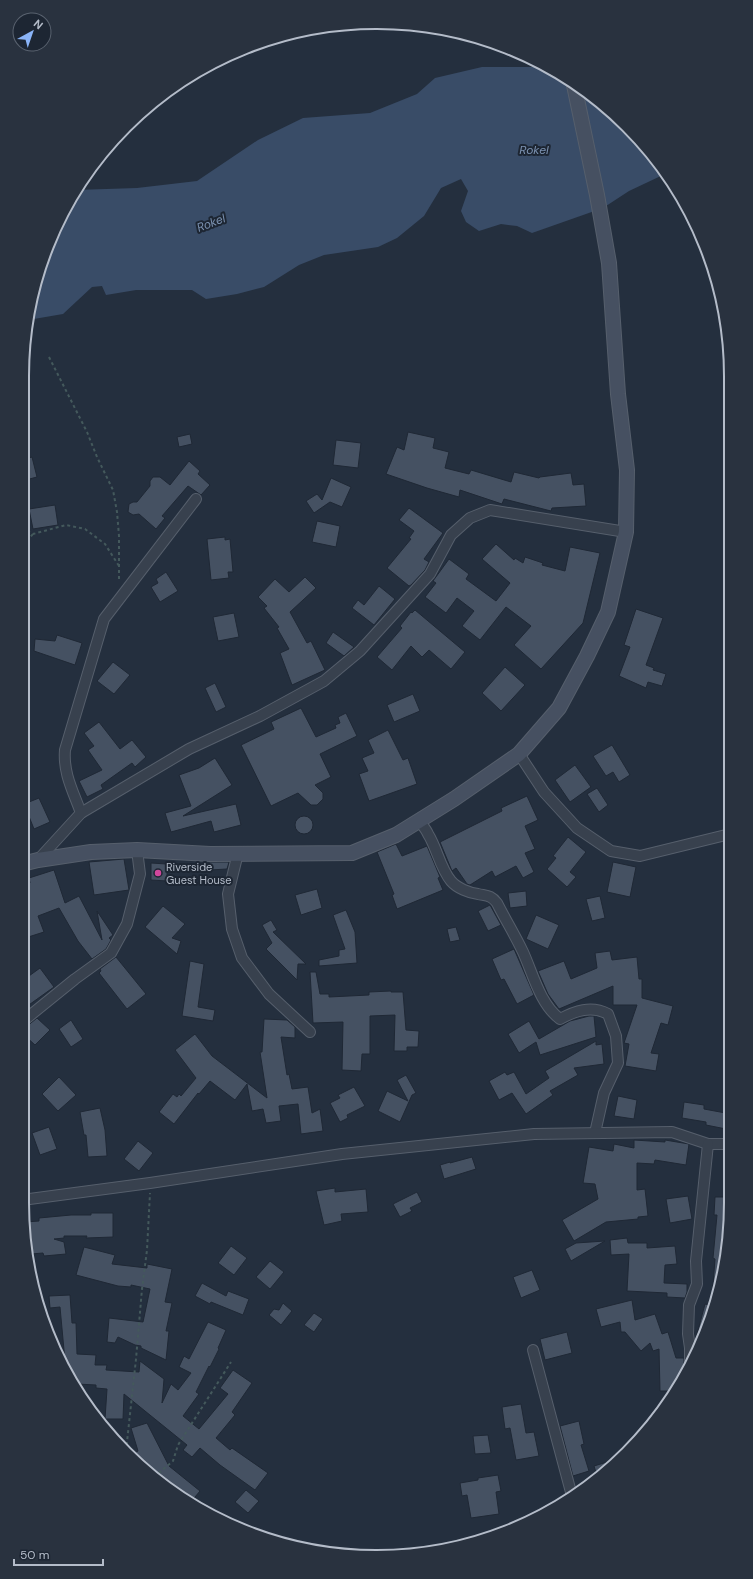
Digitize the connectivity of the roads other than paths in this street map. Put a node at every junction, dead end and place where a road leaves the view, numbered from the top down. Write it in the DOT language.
graph roads {
  1 [pos="576,92"];
  2 [pos="196,499"];
  3 [pos="626,532"];
  4 [pos="119,589"];
  5 [pos="104,620"];
  6 [pos="519,754"];
  7 [pos="80,812"];
  8 [pos="419,822"];
  9 [pos="724,835"];
  10 [pos="137,850"];
  11 [pos="238,854"];
  12 [pos="38,860"];
  13 [pos="29,862"];
  14 [pos="29,1016"];
  15 [pos="310,1032"];
  16 [pos="595,1133"];
  17 [pos="708,1144"];
  18 [pos="724,1144"];
  19 [pos="29,1199"];
  20 [pos="533,1350"];
  21 [pos="690,1352"];
  22 [pos="571,1491"];
  1 -- 3 [label="street"];
  2 -- 5 [label="street"];
  3 -- 6 [label="street"];
  3 -- 7 [label="street"];
  4 -- 5 [label="street"];
  5 -- 7 [label="street"];
  6 -- 8 [label="street"];
  6 -- 9 [label="street"];
  7 -- 12 [label="street"];
  8 -- 11 [label="street"];
  8 -- 16 [label="street"];
  10 -- 11 [label="street"];
  10 -- 12 [label="street"];
  10 -- 14 [label="street"];
  11 -- 15 [label="street"];
  12 -- 13 [label="street"];
  16 -- 17 [label="street"];
  16 -- 19 [label="street"];
  17 -- 18 [label="street"];
  17 -- 21 [label="street"];
  20 -- 22 [label="street"];
}
